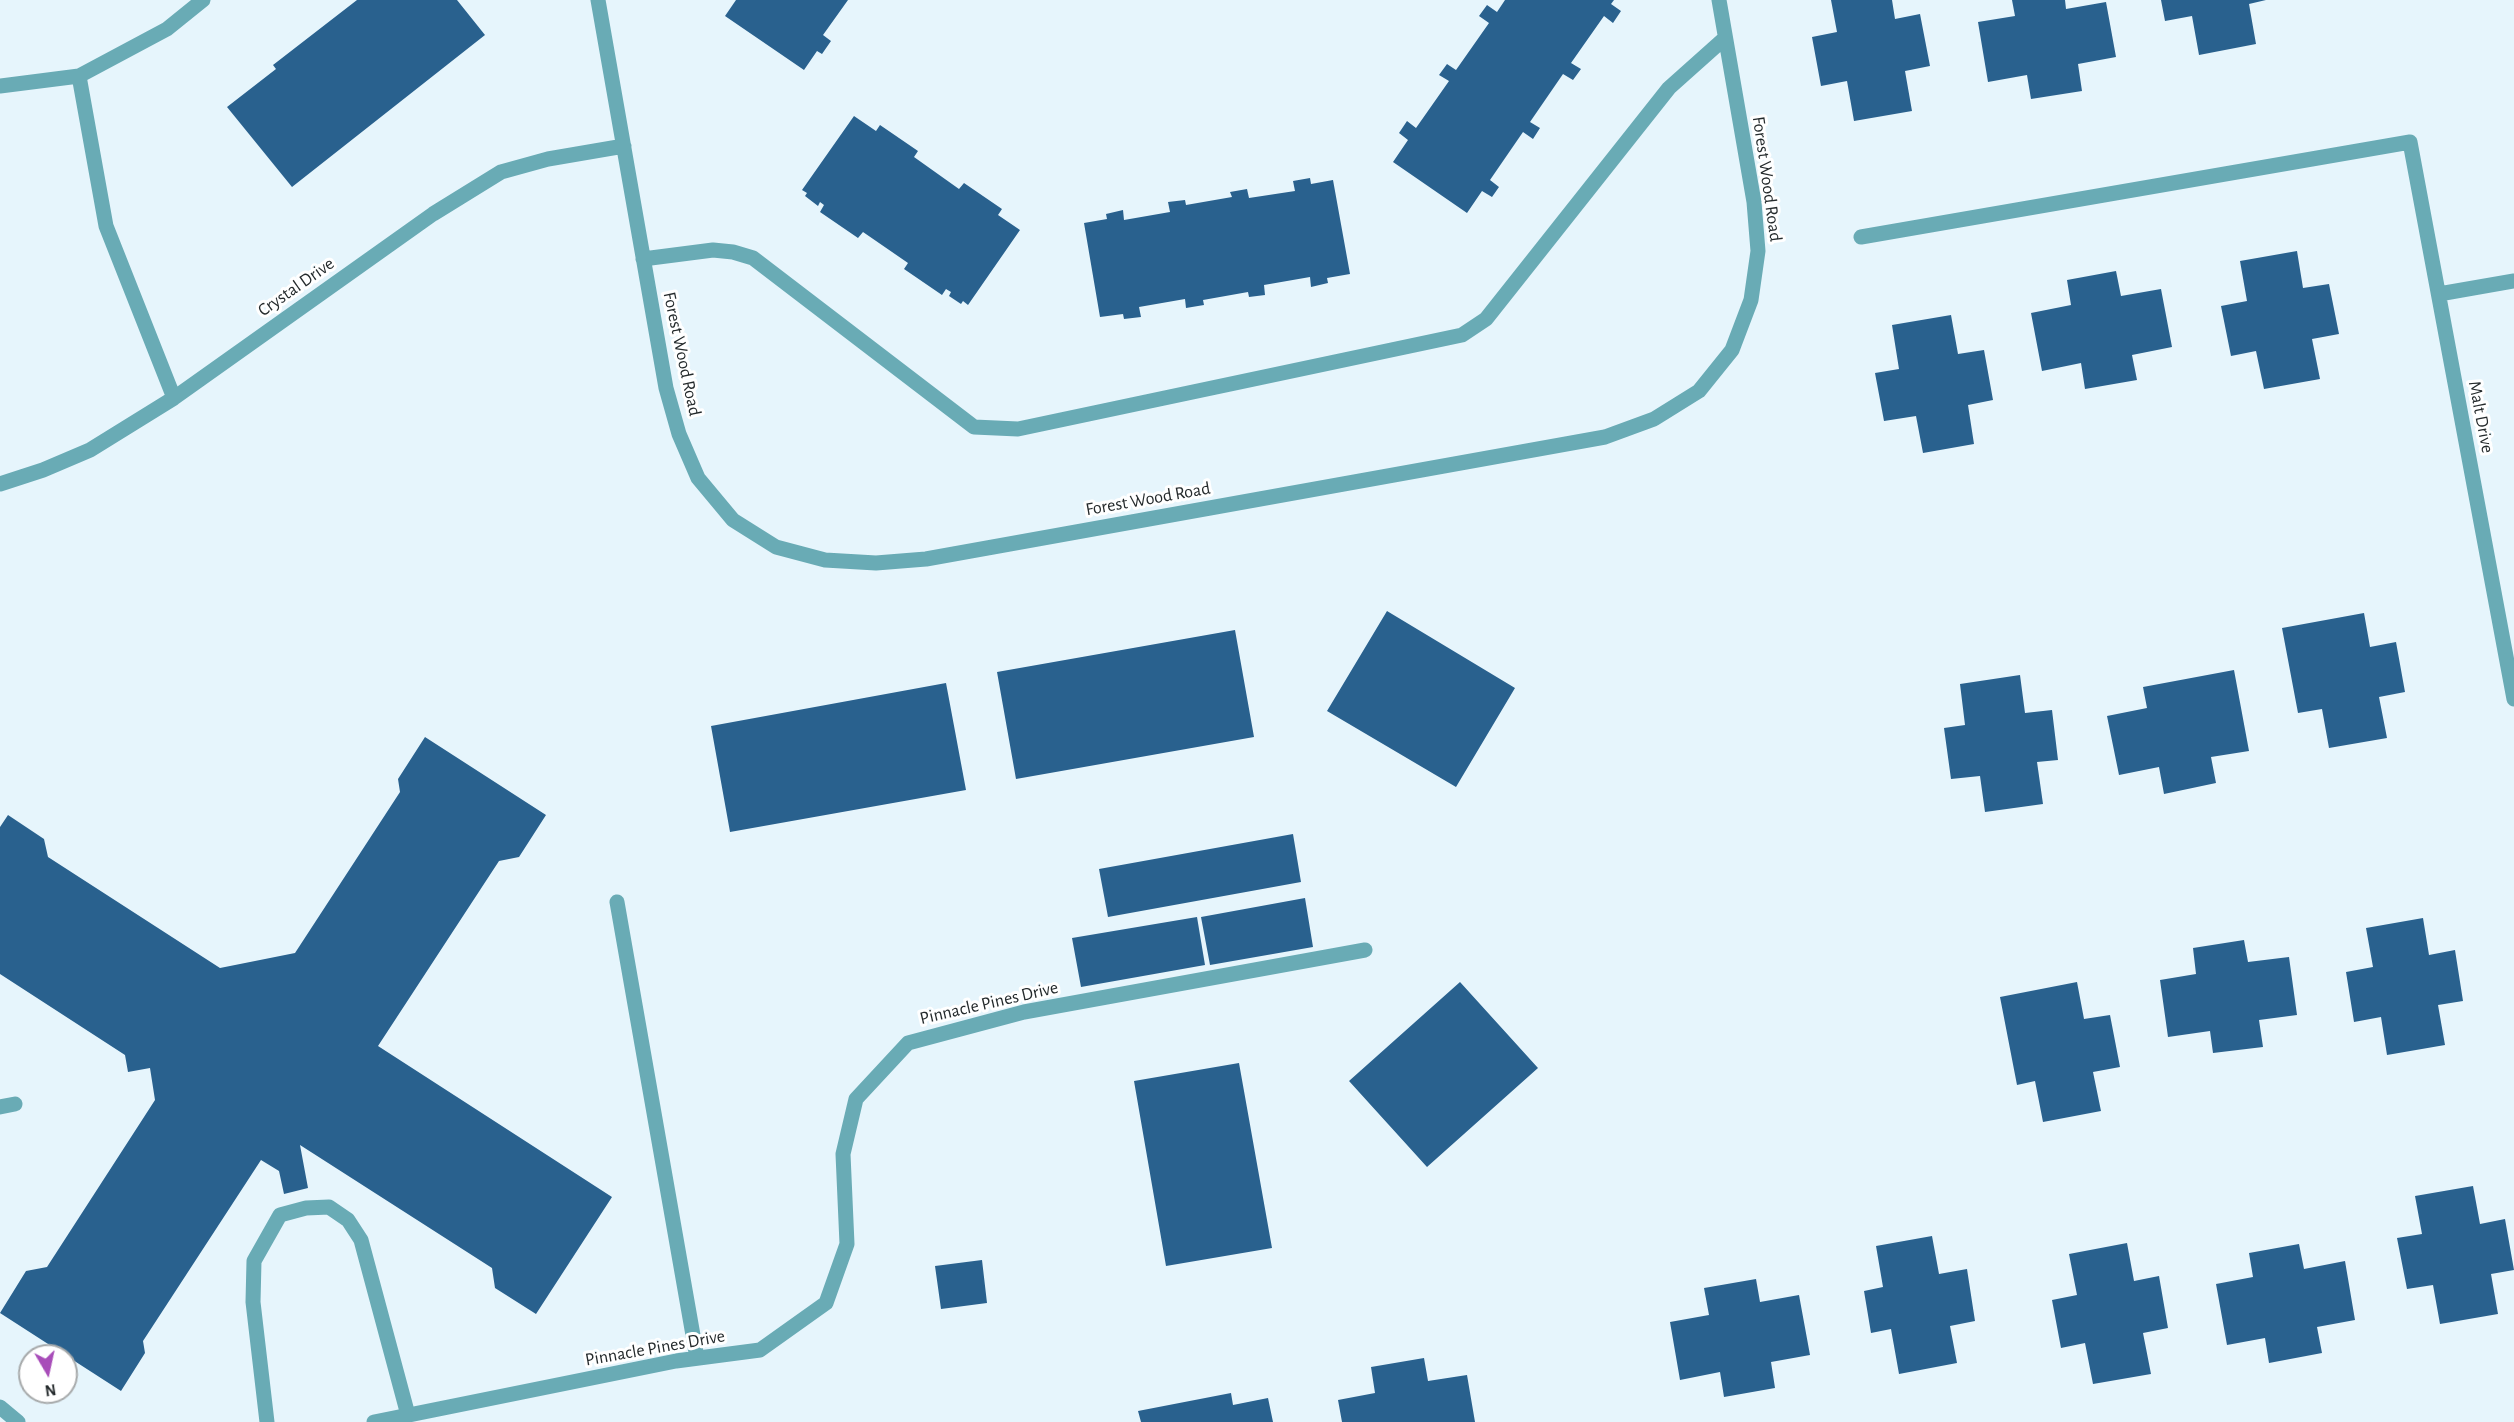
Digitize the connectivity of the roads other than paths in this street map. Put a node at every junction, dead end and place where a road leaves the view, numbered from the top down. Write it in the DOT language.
graph roads {
  1 [pos="203,0"];
  2 [pos="598,0"];
  3 [pos="1719,0"];
  4 [pos="1725,38"];
  5 [pos="80,76"];
  6 [pos="0,86"];
  7 [pos="624,146"];
  8 [pos="1861,237"];
  9 [pos="643,259"];
  10 [pos="2514,280"];
  11 [pos="2439,294"];
  12 [pos="174,398"];
  13 [pos="0,484"];
  14 [pos="2514,699"];
  15 [pos="617,902"];
  16 [pos="1365,950"];
  17 [pos="698,1358"];
  18 [pos="0,1407"];
  19 [pos="408,1415"];
  20 [pos="18,1422"];
  21 [pos="267,1422"];
  22 [pos="374,1422"];
  1 -- 5 [label="street"];
  2 -- 7 [label="street, Forest Wood Road"];
  3 -- 4 [label="street, Forest Wood Road"];
  4 -- 9 [label="street"];
  4 -- 9 [label="street, Forest Wood Road"];
  5 -- 6 [label="street"];
  5 -- 12 [label="street"];
  7 -- 9 [label="street, Forest Wood Road"];
  7 -- 12 [label="street, Crystal Drive"];
  8 -- 11 [label="street, Malt Drive"];
  10 -- 11 [label="street"];
  11 -- 14 [label="street, Malt Drive"];
  12 -- 13 [label="street, Crystal Drive"];
  15 -- 17 [label="street"];
  16 -- 17 [label="street, Pinnacle Pines Drive"];
  17 -- 19 [label="street, Pinnacle Pines Drive"];
  18 -- 20 [label="street"];
  19 -- 21 [label="street"];
  19 -- 22 [label="street, Pinnacle Pines Drive"];
}
